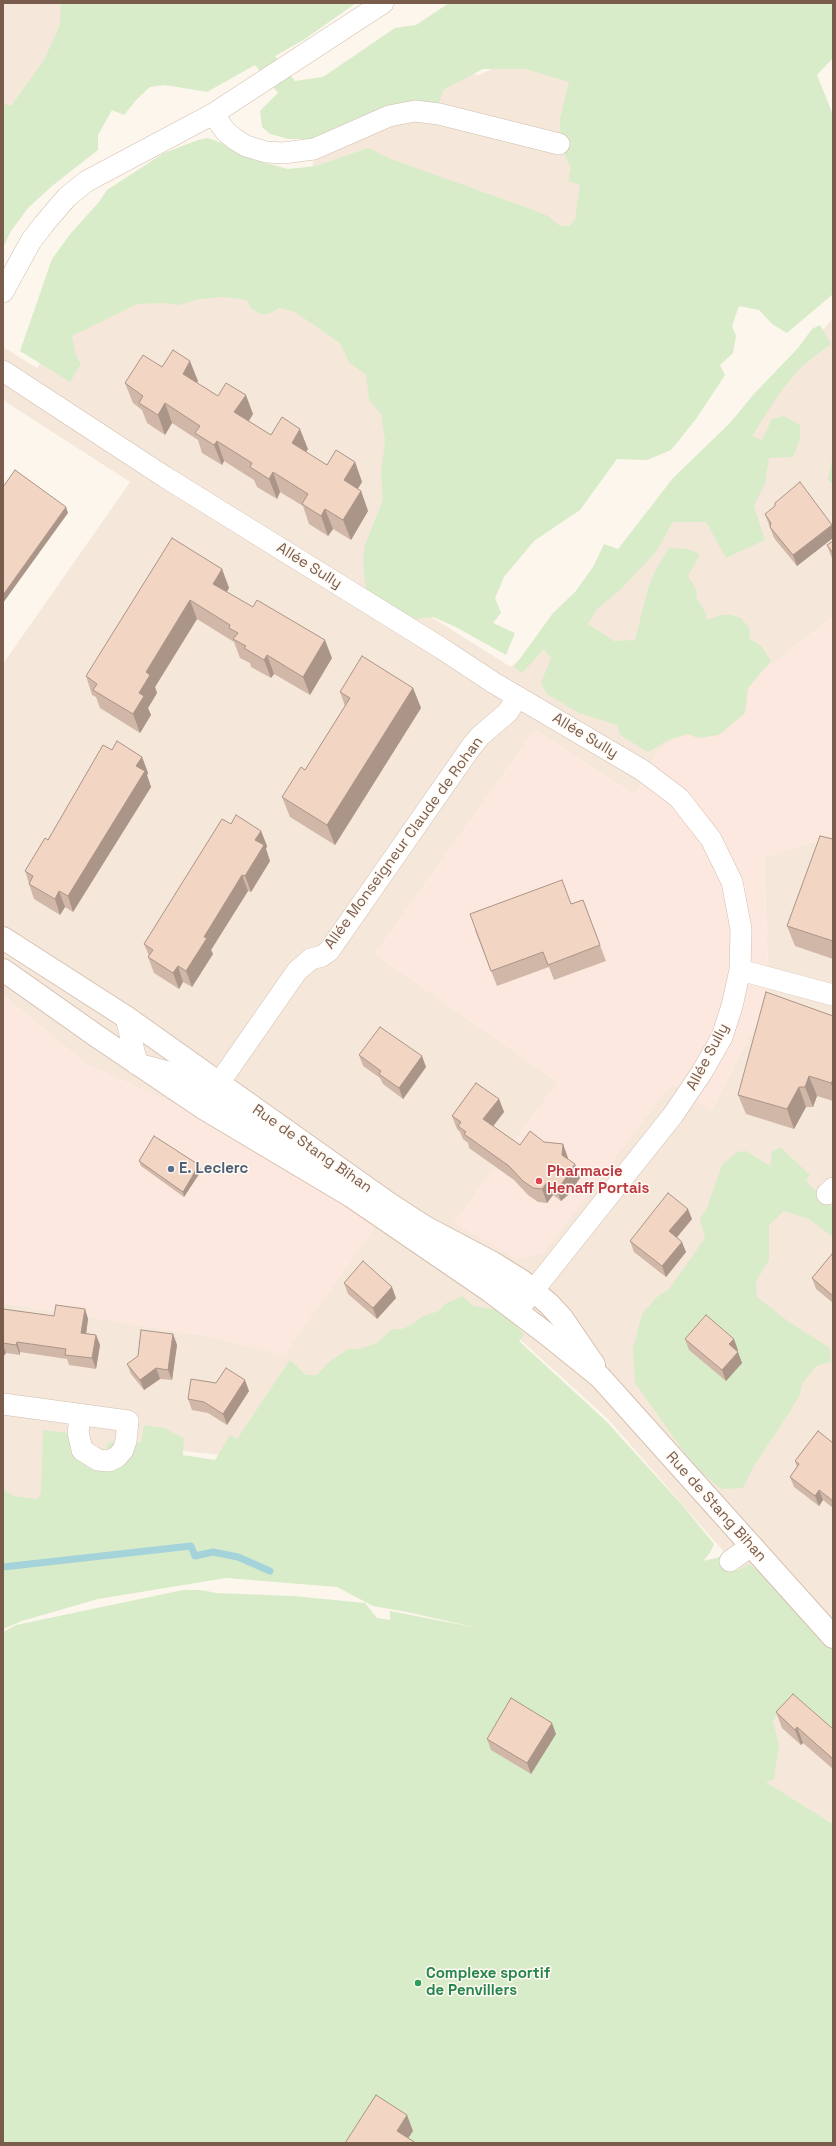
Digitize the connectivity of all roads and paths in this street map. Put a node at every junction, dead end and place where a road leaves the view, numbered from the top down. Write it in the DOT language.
graph roads {
  1 [pos="383,3"];
  2 [pos="213,114"];
  3 [pos="559,144"];
  4 [pos="3,292"];
  5 [pos="3,371"];
  6 [pos="518,697"];
  7 [pos="3,938"];
  8 [pos="3,970"];
  9 [pos="740,970"];
  10 [pos="833,994"];
  11 [pos="126,1017"];
  12 [pos="137,1064"];
  13 [pos="219,1083"];
  14 [pos="305,1144"];
  15 [pos="525,1300"];
  16 [pos="3,1404"];
  17 [pos="80,1414"];
  18 [pos="751,1546"];
  19 [pos="730,1561"];
  20 [pos="833,1636"];
  1 -- 2 [label="street"];
  2 -- 3 [label="street"];
  2 -- 4 [label="street"];
  5 -- 6 [label="street, Allée Sully"];
  6 -- 9 [label="street, Allée Sully"];
  6 -- 13 [label="street, Allée Monseigneur Claude de Rohan"];
  7 -- 11 [label="street, Rue de Stang Bihan"];
  8 -- 12 [label="street, Rue de Stang Bihan"];
  9 -- 10 [label="street"];
  9 -- 15 [label="street, Allée Sully"];
  11 -- 12 [label="street"];
  11 -- 13 [label="street, Rue de Stang Bihan"];
  12 -- 14 [label="street"];
  12 -- 15 [label="street, Rue de Stang Bihan"];
  13 -- 14 [label="street, Rue de Stang Bihan"];
  14 -- 15 [label="street, Rue de Stang Bihan"];
  15 -- 18 [label="street, Rue de Stang Bihan"];
  16 -- 17 [label="street"];
  18 -- 19 [label="street"];
  18 -- 20 [label="street, Rue de Stang Bihan"];
}
